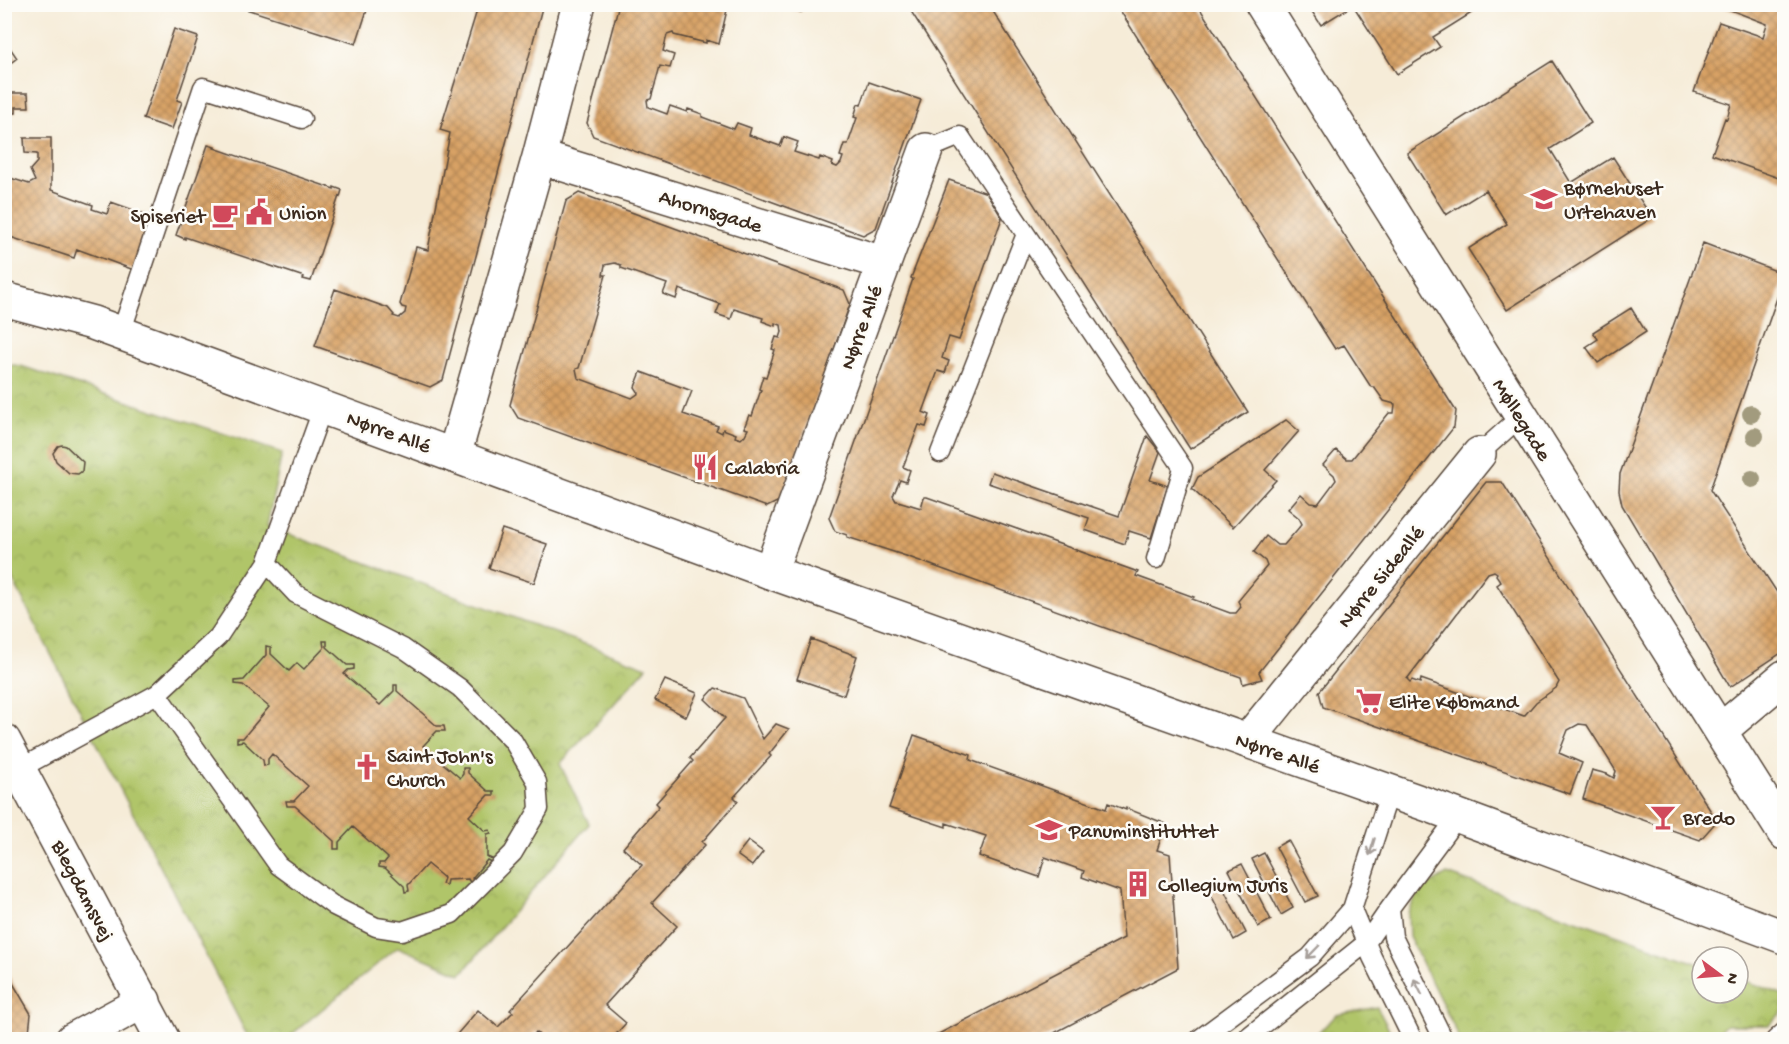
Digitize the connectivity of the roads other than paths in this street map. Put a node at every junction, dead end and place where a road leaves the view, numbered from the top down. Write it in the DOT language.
graph roads {
  1 [pos="579,4"];
  2 [pos="1262,4"];
  3 [pos="302,119"];
  4 [pos="926,150"];
  5 [pos="539,157"];
  6 [pos="1026,234"];
  7 [pos="883,263"];
  8 [pos="4,299"];
  9 [pos="121,333"];
  10 [pos="323,407"];
  11 [pos="1520,417"];
  12 [pos="940,453"];
  13 [pos="1479,454"];
  14 [pos="454,456"];
  15 [pos="1156,559"];
  16 [pos="267,563"];
  17 [pos="770,572"];
  18 [pos="1785,677"];
  19 [pos="157,694"];
  20 [pos="1720,730"];
  21 [pos="1247,741"];
  22 [pos="12,755"];
  23 [pos="1390,791"];
  24 [pos="1459,815"];
  25 [pos="1785,833"];
  26 [pos="1390,908"];
  27 [pos="1352,909"];
  28 [pos="1785,937"];
  29 [pos="1366,944"];
  30 [pos="144,1001"];
  31 [pos="1785,1032"];
  32 [pos="72,1040"];
  33 [pos="163,1040"];
  34 [pos="1198,1040"];
  35 [pos="1244,1040"];
  36 [pos="1413,1040"];
  37 [pos="1444,1040"];
  38 [pos="1775,1040"];
  1 -- 5 [label="street"];
  2 -- 11 [label="street, Møllegade"];
  3 -- 9 [label="lane"];
  4 -- 6 [label="lane"];
  4 -- 7 [label="street, Nørre Allé"];
  5 -- 7 [label="street, Ahornsgade"];
  5 -- 14 [label="street"];
  6 -- 12 [label="lane"];
  6 -- 15 [label="lane"];
  7 -- 17 [label="street, Nørre Allé"];
  8 -- 9 [label="street, Nørre Allé"];
  9 -- 10 [label="street, Nørre Allé"];
  10 -- 14 [label="street, Nørre Allé"];
  10 -- 16 [label="lane"];
  11 -- 13 [label="lane, Nørre Sideallé"];
  11 -- 20 [label="street, Møllegade"];
  13 -- 21 [label="street, Nørre Sideallé"];
  14 -- 17 [label="street, Nørre Allé"];
  16 -- 19 [label="lane"];
  16 -- 19 [label="lane"];
  17 -- 21 [label="street, Nørre Allé"];
  18 -- 20 [label="street"];
  19 -- 22 [label="lane"];
  20 -- 25 [label="street, Møllegade"];
  21 -- 23 [label="street, Nørre Allé"];
  22 -- 30 [label="street, Blegdamsvej"];
  23 -- 24 [label="street, Nørre Allé"];
  23 -- 27 [label="lane, one-way"];
  24 -- 26 [label="lane"];
  24 -- 28 [label="street, Nørre Allé"];
  26 -- 29 [label="lane"];
  37 -- 26 [label="lane, one-way"];
  27 -- 29 [label="lane"];
  27 -- 34 [label="lane, one-way"];
  29 -- 35 [label="lane"];
  29 -- 36 [label="lane"];
  30 -- 32 [label="street"];
  30 -- 33 [label="street, Blegdamsvej"];
  31 -- 38 [label="lane"];
}
